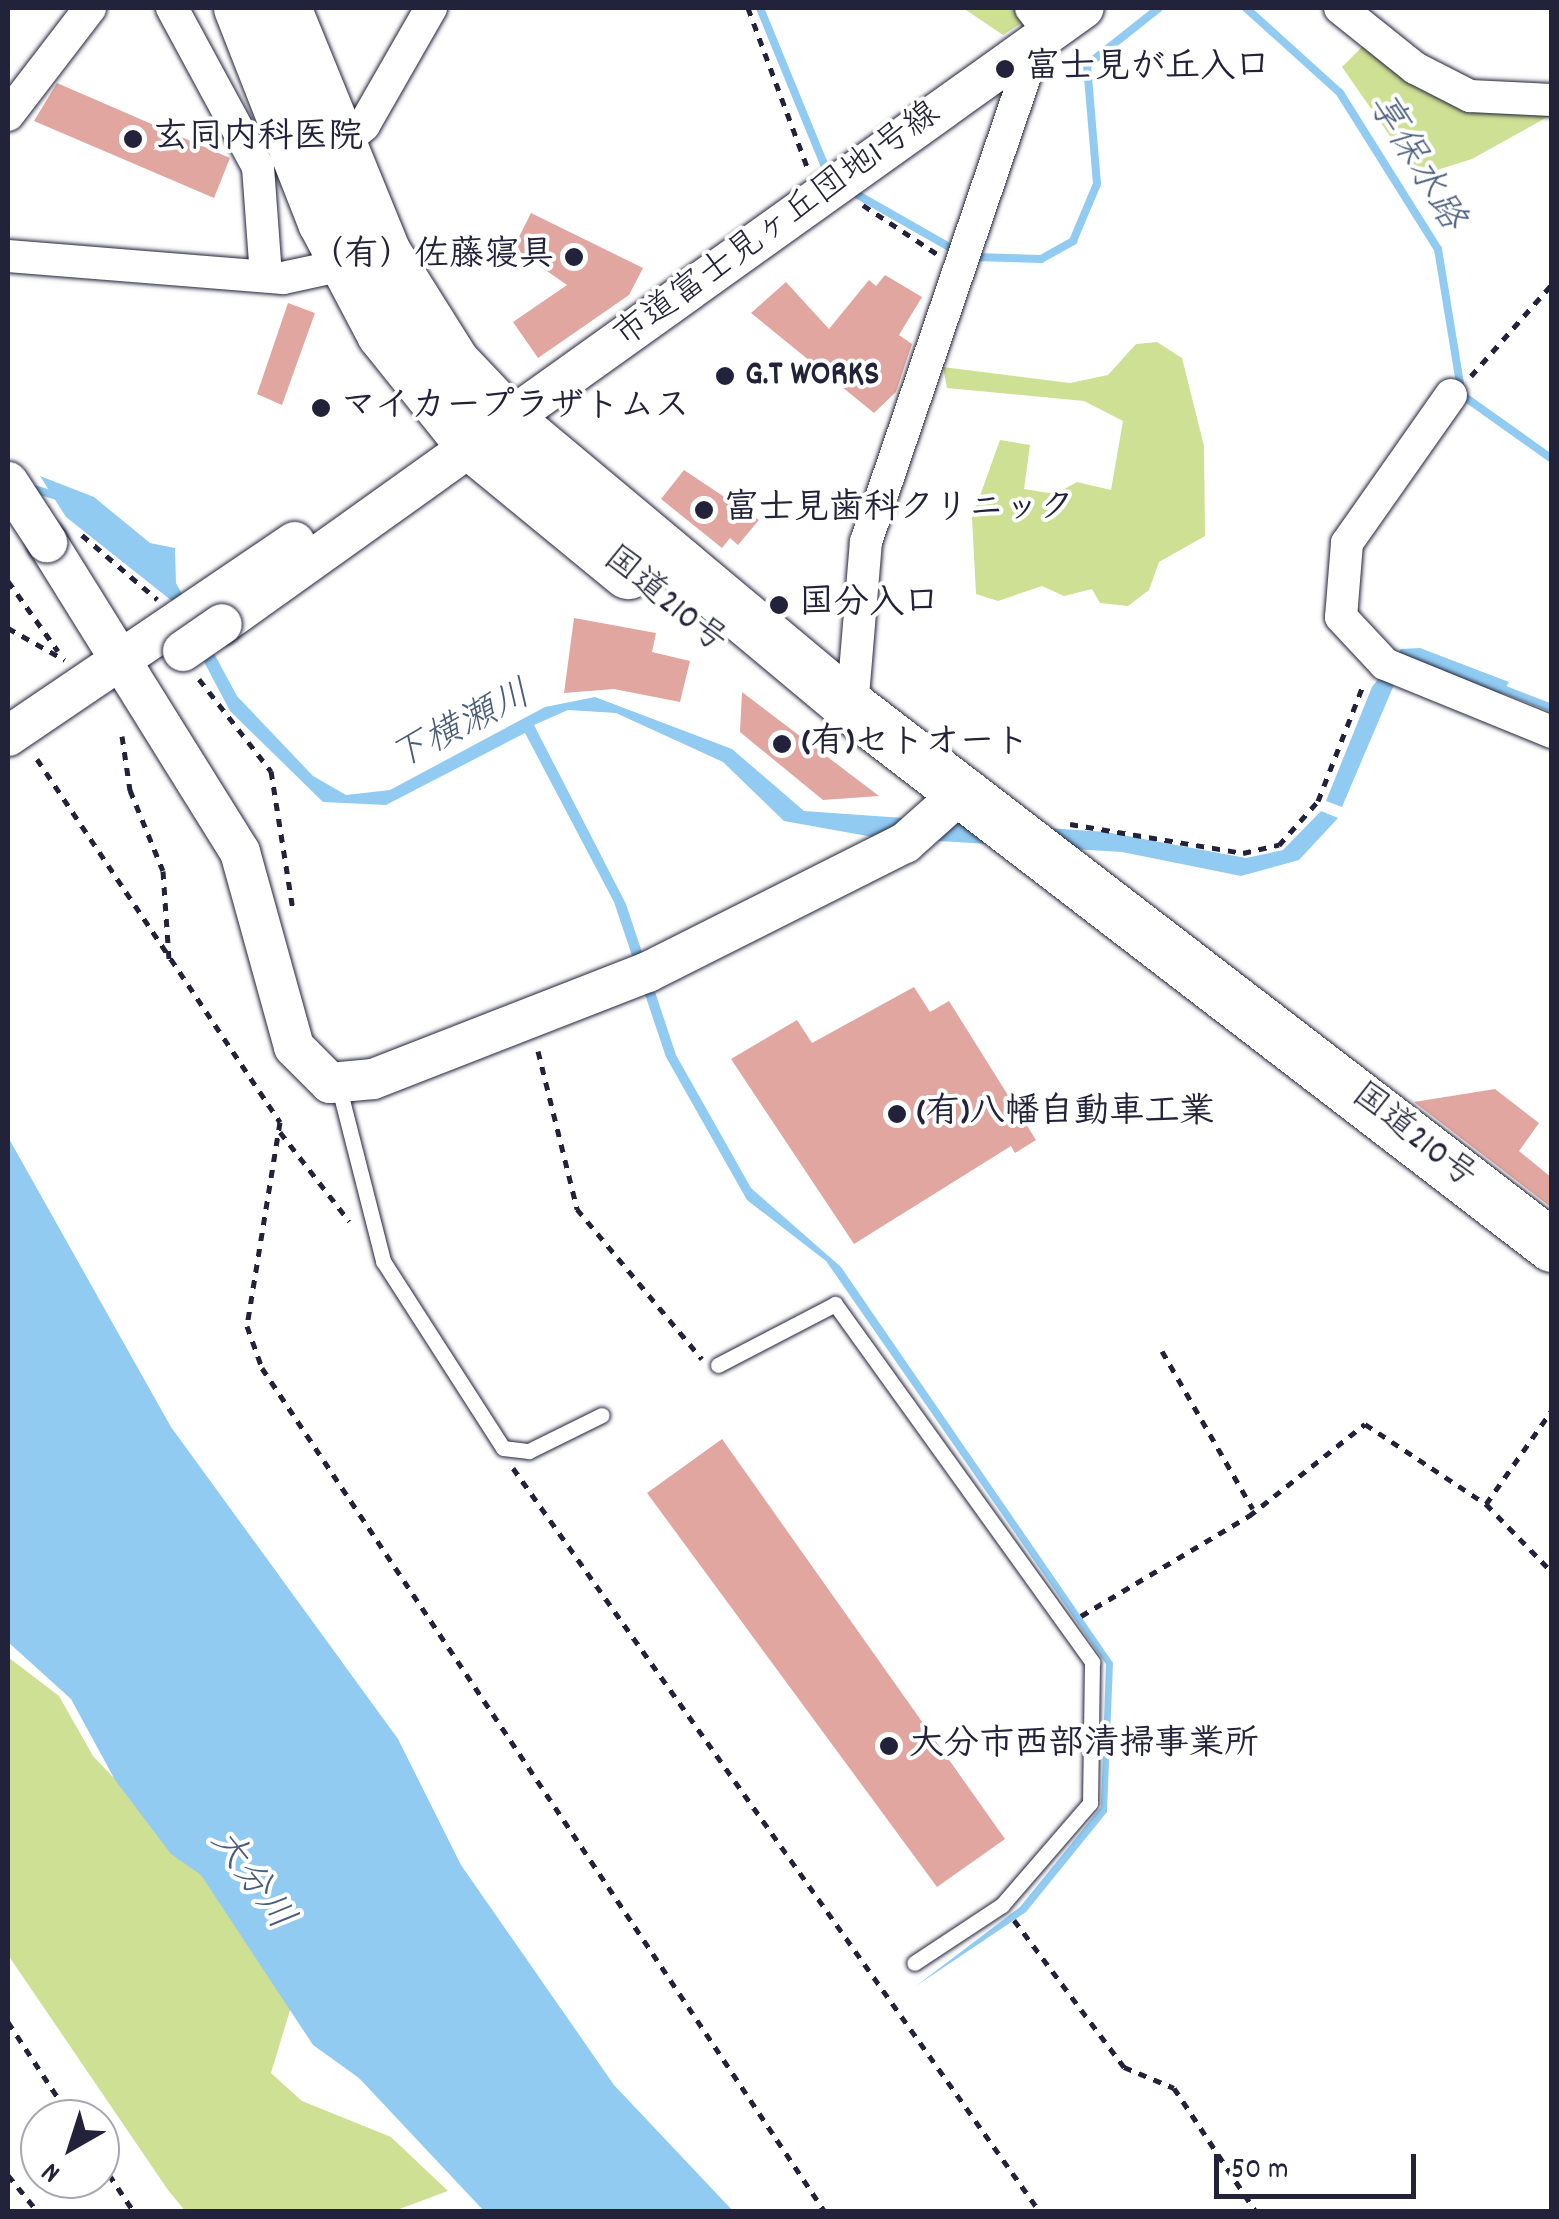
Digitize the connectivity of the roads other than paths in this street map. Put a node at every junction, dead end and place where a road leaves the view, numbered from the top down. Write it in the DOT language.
graph roads {
  1 [pos="90,8"];
  2 [pos="172,8"];
  3 [pos="240,8"];
  4 [pos="284,8"];
  5 [pos="430,8"];
  6 [pos="1084,8"];
  7 [pos="1340,8"];
  8 [pos="1039,27"];
  9 [pos="1552,100"];
  10 [pos="8,115"];
  11 [pos="338,148"];
  12 [pos="8,256"];
  13 [pos="343,265"];
  14 [pos="266,276"];
  15 [pos="1451,395"];
  16 [pos="491,434"];
  17 [pos="8,482"];
  18 [pos="129,668"];
  19 [pos="852,708"];
  20 [pos="1552,732"];
  21 [pos="17,747"];
  22 [pos="942,810"];
  23 [pos="1274,1029"];
  24 [pos="338,1084"];
  25 [pos="1552,1246"];
  26 [pos="718,1364"];
  27 [pos="602,1416"];
  28 [pos="914,1963"];
  1 -- 10 [label="street"];
  2 -- 14 [label="street"];
  3 -- 13 [label="highway, 国道210号"];
  4 -- 11 [label="highway, 国道210号"];
  5 -- 11 [label="street"];
  6 -- 8 [label="street, 市道富士見ヶ丘団地1号線"];
  7 -- 9 [label="street"];
  8 -- 16 [label="street, 市道富士見ヶ丘団地1号線"];
  8 -- 19 [label="street"];
  11 -- 16 [label="highway, 国道210号"];
  12 -- 14 [label="street"];
  13 -- 14 [label="street"];
  13 -- 16 [label="highway, 国道210号"];
  15 -- 20 [label="street"];
  16 -- 18 [label="street, 市道富士見ヶ丘団地1号線, bridge"];
  16 -- 19 [label="highway, 国道210号"];
  16 -- 22 [label="highway, 国道210号"];
  17 -- 18 [label="street, bridge"];
  18 -- 21 [label="street, 市道富士見ヶ丘団地1号線"];
  18 -- 24 [label="street"];
  19 -- 23 [label="highway, 国道210号"];
  22 -- 23 [label="highway, 国道210号"];
  22 -- 24 [label="street"];
  23 -- 25 [label="highway, 国道210号"];
  24 -- 27 [label="lane"];
  26 -- 28 [label="lane"];
}
